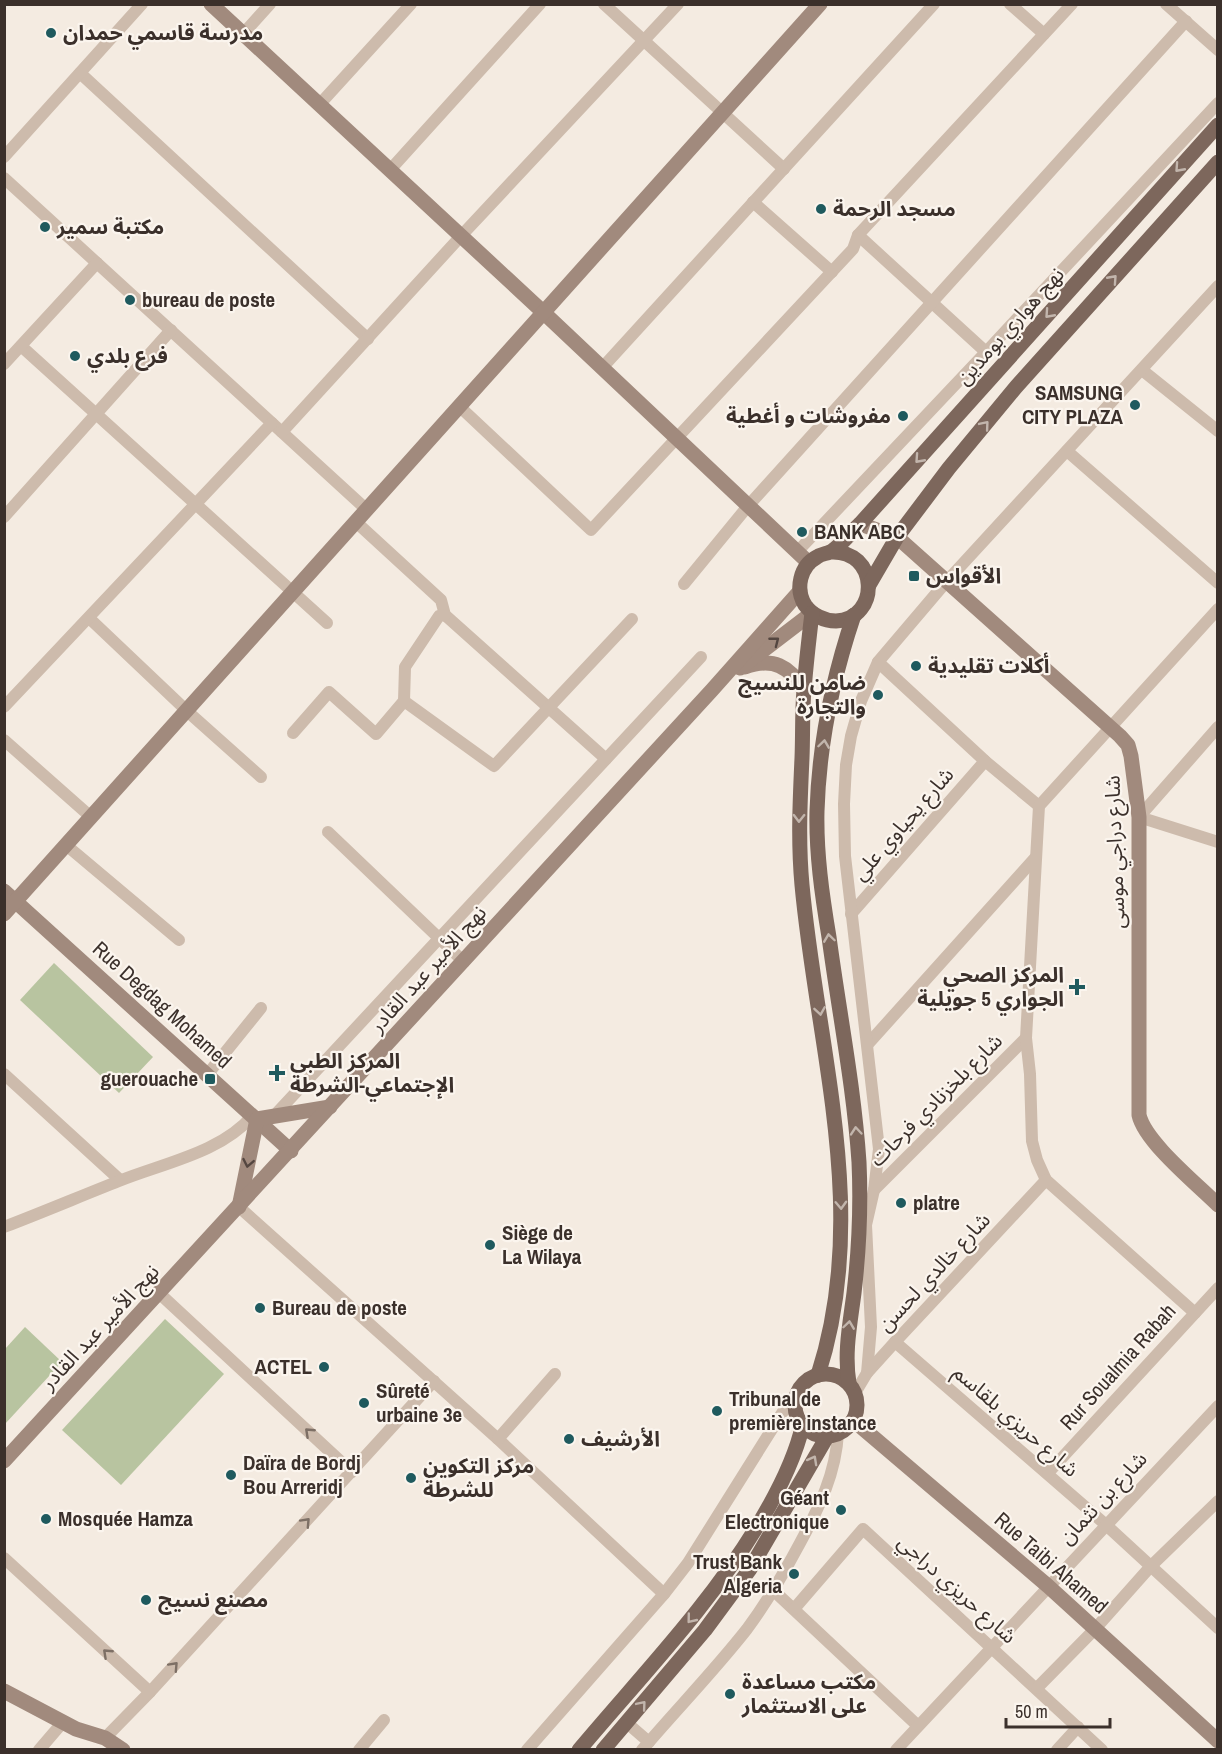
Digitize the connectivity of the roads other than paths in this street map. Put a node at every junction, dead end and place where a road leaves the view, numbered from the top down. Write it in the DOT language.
graph roads {
  1 [pos="142,4"];
  2 [pos="211,4"];
  3 [pos="270,4"];
  4 [pos="411,4"];
  5 [pos="540,4"];
  6 [pos="604,4"];
  7 [pos="678,4"];
  8 [pos="820,4"];
  9 [pos="934,4"];
  10 [pos="1010,4"];
  11 [pos="1072,4"];
  12 [pos="1166,4"];
  13 [pos="1186,21"];
  14 [pos="243,34"];
  15 [pos="1044,34"];
  16 [pos="645,41"];
  17 [pos="1218,50"];
  18 [pos="80,73"];
  19 [pos="1218,103"];
  20 [pos="319,105"];
  21 [pos="723,112"];
  22 [pos="1218,125"];
  23 [pos="4,157"];
  24 [pos="1218,162"];
  25 [pos="784,169"];
  26 [pos="390,170"];
  27 [pos="4,178"];
  28 [pos="753,202"];
  29 [pos="461,236"];
  30 [pos="858,236"];
  31 [pos="97,263"];
  32 [pos="832,272"];
  33 [pos="1218,286"];
  34 [pos="931,303"];
  35 [pos="543,312"];
  36 [pos="171,330"];
  37 [pos="368,339"];
  38 [pos="21,346"];
  39 [pos="986,352"];
  40 [pos="5,363"];
  41 [pos="602,368"];
  42 [pos="1142,370"];
  43 [pos="460,407"];
  44 [pos="96,414"];
  45 [pos="272,423"];
  46 [pos="1218,431"];
  47 [pos="282,432"];
  48 [pos="676,438"];
  49 [pos="1067,451"];
  50 [pos="195,505"];
  51 [pos="748,506"];
  52 [pos="367,510"];
  53 [pos="4,518"];
  54 [pos="356,522"];
  55 [pos="860,524"];
  56 [pos="897,537"];
  57 [pos="797,552"];
  58 [pos="831,552"];
  59 [pos="809,563"];
  60 [pos="946,582"];
  61 [pos="1218,583"];
  62 [pos="684,584"];
  63 [pos="869,585"];
  64 [pos="800,591"];
  65 [pos="292,593"];
  66 [pos="1218,609"];
  67 [pos="812,613"];
  68 [pos="445,615"];
  69 [pos="854,615"];
  70 [pos="89,618"];
  71 [pos="632,619"];
  72 [pos="327,623"];
  73 [pos="701,657"];
  74 [pos="878,662"];
  75 [pos="739,669"];
  76 [pos="712,690"];
  77 [pos="804,690"];
  78 [pos="405,701"];
  79 [pos="4,707"];
  80 [pos="548,707"];
  81 [pos="187,711"];
  82 [pos="1110,727"];
  83 [pos="1218,727"];
  84 [pos="293,733"];
  85 [pos="4,740"];
  86 [pos="606,759"];
  87 [pos="985,761"];
  88 [pos="261,777"];
  89 [pos="1039,806"];
  90 [pos="91,817"];
  91 [pos="1139,817"];
  92 [pos="328,832"];
  93 [pos="1218,842"];
  94 [pos="66,845"];
  95 [pos="1035,858"];
  96 [pos="4,891"];
  97 [pos="16,901"];
  98 [pos="4,914"];
  99 [pos="851,914"];
  100 [pos="439,939"];
  101 [pos="179,940"];
  102 [pos="464,962"];
  103 [pos="261,1008"];
  104 [pos="1026,1038"];
  105 [pos="868,1044"];
  106 [pos="4,1074"];
  107 [pos="207,1075"];
  108 [pos="330,1107"];
  109 [pos="255,1117"];
  110 [pos="273,1118"];
  111 [pos="291,1151"];
  112 [pos="120,1180"];
  113 [pos="1046,1180"];
  114 [pos="874,1190"];
  115 [pos="1218,1205"];
  116 [pos="239,1207"];
  117 [pos="4,1227"];
  118 [pos="1218,1288"];
  119 [pos="160,1294"];
  120 [pos="1195,1313"];
  121 [pos="895,1342"];
  122 [pos="867,1373"];
  123 [pos="555,1374"];
  124 [pos="818,1375"];
  125 [pos="434,1381"];
  126 [pos="852,1388"];
  127 [pos="1218,1406"];
  128 [pos="796,1408"];
  129 [pos="853,1420"];
  130 [pos="803,1424"];
  131 [pos="833,1434"];
  132 [pos="498,1438"];
  133 [pos="4,1461"];
  134 [pos="352,1472"];
  135 [pos="1048,1473"];
  136 [pos="1218,1501"];
  137 [pos="1106,1524"];
  138 [pos="4,1558"];
  139 [pos="1151,1566"];
  140 [pos="1048,1586"];
  141 [pos="773,1590"];
  142 [pos="664,1594"];
  143 [pos="794,1609"];
  144 [pos="1218,1628"];
  145 [pos="1095,1629"];
  146 [pos="992,1646"];
  147 [pos="1037,1688"];
  148 [pos="4,1691"];
  149 [pos="150,1692"];
  150 [pos="613,1709"];
  151 [pos="384,1720"];
  152 [pos="63,1722"];
  153 [pos="627,1723"];
  154 [pos="917,1725"];
  155 [pos="1078,1727"];
  156 [pos="105,1738"];
  157 [pos="1218,1741"];
  158 [pos="646,1746"];
  159 [pos="39,1749"];
  160 [pos="123,1749"];
  161 [pos="358,1749"];
  162 [pos="527,1749"];
  163 [pos="579,1749"];
  164 [pos="603,1749"];
  165 [pos="896,1749"];
  166 [pos="1057,1749"];
  167 [pos="1102,1749"];
  1 -- 18 [label="street"];
  2 -- 14 [label="street"];
  3 -- 14 [label="street"];
  4 -- 20 [label="street"];
  5 -- 26 [label="street"];
  6 -- 16 [label="street"];
  7 -- 16 [label="street"];
  8 -- 21 [label="street"];
  9 -- 25 [label="street"];
  10 -- 15 [label="street"];
  11 -- 15 [label="street"];
  12 -- 13 [label="street"];
  13 -- 17 [label="street"];
  13 -- 34 [label="street"];
  14 -- 20 [label="street"];
  15 -- 30 [label="street"];
  16 -- 21 [label="street"];
  16 -- 29 [label="street"];
  18 -- 23 [label="street"];
  18 -- 37 [label="street"];
  19 -- 39 [label="street"];
  20 -- 26 [label="street"];
  21 -- 25 [label="street"];
  21 -- 35 [label="street"];
  22 -- 55 [label="main road, نهج هواري بومدين, one-way"];
  56 -- 24 [label="main road, one-way"];
  25 -- 28 [label="street"];
  26 -- 29 [label="street"];
  27 -- 31 [label="street"];
  28 -- 32 [label="street"];
  28 -- 41 [label="street"];
  29 -- 35 [label="street"];
  29 -- 37 [label="street"];
  30 -- 32 [label="street"];
  30 -- 34 [label="street"];
  31 -- 36 [label="street"];
  31 -- 38 [label="street"];
  32 -- 48 [label="street"];
  33 -- 42 [label="street"];
  34 -- 39 [label="street"];
  34 -- 51 [label="street"];
  35 -- 41 [label="street"];
  35 -- 43 [label="street"];
  36 -- 44 [label="street"];
  36 -- 45 [label="street"];
  37 -- 47 [label="street"];
  38 -- 40 [label="street"];
  38 -- 44 [label="street"];
  39 -- 57 [label="street"];
  41 -- 48 [label="street"];
  42 -- 46 [label="street"];
  42 -- 49 [label="street"];
  43 -- 48 [label="street"];
  43 -- 52 [label="street"];
  44 -- 50 [label="street"];
  44 -- 53 [label="street"];
  45 -- 47 [label="street"];
  45 -- 50 [label="street"];
  47 -- 52 [label="street"];
  48 -- 51 [label="street"];
  49 -- 60 [label="street"];
  49 -- 61 [label="street"];
  50 -- 65 [label="street"];
  50 -- 70 [label="street"];
  51 -- 57 [label="street"];
  51 -- 62 [label="street"];
  52 -- 54 [label="street"];
  54 -- 65 [label="street"];
  54 -- 68 [label="street"];
  55 -- 56 [label="street, شارع دراجي موسى"];
  55 -- 58 [label="main road, نهج هواري بومدين"];
  56 -- 60 [label="street, شارع دراجي موسى"];
  56 -- 63 [label="main road"];
  57 -- 59 [label="street"];
  58 -- 59 [label="main road"];
  58 -- 63 [label="main road"];
  59 -- 64 [label="main road"];
  60 -- 74 [label="street"];
  60 -- 82 [label="street, شارع دراجي موسى"];
  63 -- 69 [label="main road"];
  64 -- 67 [label="main road"];
  64 -- 76 [label="street, نهج الأمير عبد القادر"];
  65 -- 72 [label="street"];
  65 -- 81 [label="street"];
  66 -- 82 [label="street"];
  67 -- 69 [label="main road"];
  75 -- 67 [label="street, نهج الأمير عبد القادر, one-way"];
  67 -- 77 [label="main road"];
  68 -- 78 [label="street"];
  68 -- 80 [label="street"];
  126 -- 69 [label="main road, one-way"];
  70 -- 79 [label="street"];
  70 -- 81 [label="street"];
  71 -- 80 [label="street"];
  73 -- 86 [label="street"];
  74 -- 87 [label="street, شارع يحياوي علي"];
  74 -- 99 [label="street"];
  75 -- 76 [label="street, نهج الأمير عبد القادر"];
  75 -- 77 [label="street"];
  76 -- 102 [label="street, نهج الأمير عبد القادر"];
  77 -- 124 [label="main road, one-way"];
  78 -- 80 [label="street"];
  78 -- 84 [label="street"];
  80 -- 86 [label="street"];
  81 -- 88 [label="street"];
  81 -- 90 [label="street"];
  82 -- 89 [label="street"];
  82 -- 91 [label="street, شارع دراجي موسى"];
  83 -- 91 [label="street"];
  85 -- 90 [label="street"];
  86 -- 100 [label="street"];
  87 -- 89 [label="street, شارع يحياوي علي"];
  87 -- 99 [label="street, شارع يحياوي علي"];
  89 -- 95 [label="street"];
  90 -- 94 [label="street"];
  91 -- 93 [label="street"];
  91 -- 115 [label="street, شارع دراجي موسى"];
  92 -- 100 [label="street"];
  94 -- 97 [label="street"];
  94 -- 101 [label="street"];
  95 -- 104 [label="street"];
  95 -- 105 [label="street"];
  96 -- 97 [label="street, Rue Degdag Mohamed"];
  97 -- 98 [label="street"];
  97 -- 107 [label="street, Rue Degdag Mohamed"];
  99 -- 105 [label="street"];
  100 -- 102 [label="street"];
  100 -- 110 [label="street"];
  102 -- 108 [label="street, نهج الأمير عبد القادر"];
  103 -- 107 [label="street"];
  104 -- 113 [label="street"];
  104 -- 114 [label="street, شارع بلخزنادي فرحات"];
  105 -- 114 [label="street"];
  106 -- 112 [label="street"];
  107 -- 109 [label="street, Rue Degdag Mohamed"];
  108 -- 110 [label="street"];
  108 -- 111 [label="street, نهج الأمير عبد القادر"];
  109 -- 110 [label="street"];
  109 -- 111 [label="street, Rue Degdag Mohamed"];
  109 -- 112 [label="street"];
  109 -- 116 [label="street, one-way"];
  111 -- 116 [label="street, نهج الأمير عبد القادر"];
  112 -- 117 [label="street"];
  113 -- 120 [label="street"];
  113 -- 121 [label="street, شارع خالدي لحسن"];
  114 -- 122 [label="street"];
  116 -- 119 [label="street, نهج الأمير عبد القادر"];
  116 -- 125 [label="street"];
  118 -- 120 [label="street, Rur Soualmia Rabah"];
  119 -- 133 [label="street, نهج الأمير عبد القادر"];
  134 -- 119 [label="street, one-way"];
  120 -- 135 [label="street, Rur Soualmia Rabah"];
  121 -- 122 [label="street, شارع خالدي لحسن"];
  121 -- 135 [label="street, شارع حريزي بلقاسم"];
  122 -- 126 [label="street, شارع خالدي لحسن"];
  123 -- 132 [label="street"];
  124 -- 126 [label="main road"];
  124 -- 128 [label="main road"];
  125 -- 132 [label="street"];
  125 -- 134 [label="street"];
  126 -- 129 [label="main road"];
  127 -- 137 [label="street, شارع بن نثمان"];
  128 -- 130 [label="main road"];
  128 -- 142 [label="street"];
  129 -- 131 [label="main road"];
  129 -- 140 [label="street, Rue Taibi Ahamed"];
  130 -- 131 [label="main road"];
  130 -- 150 [label="main road, one-way"];
  131 -- 141 [label="street"];
  153 -- 131 [label="main road, one-way"];
  132 -- 142 [label="street"];
  149 -- 134 [label="street, one-way"];
  135 -- 137 [label="street, شارع حريزي بلقاسم"];
  136 -- 139 [label="street"];
  137 -- 139 [label="street, شارع حريزي بلقاسم"];
  137 -- 140 [label="street, شارع بن نثمان"];
  149 -- 138 [label="street, one-way"];
  139 -- 144 [label="street, شارع حريزي بلقاسم"];
  139 -- 145 [label="street"];
  140 -- 145 [label="street, Rue Taibi Ahamed"];
  140 -- 146 [label="street, شارع بن نثمان"];
  141 -- 143 [label="street"];
  141 -- 158 [label="street"];
  142 -- 162 [label="street"];
  143 -- 146 [label="street, شارع حريزي دراجي"];
  143 -- 154 [label="street"];
  145 -- 147 [label="street"];
  145 -- 157 [label="street, Rue Taibi Ahamed"];
  146 -- 147 [label="street, شارع حريزي دراجي"];
  146 -- 154 [label="street, شارع بن نثمان"];
  147 -- 155 [label="street, شارع حريزي دراجي"];
  148 -- 152 [label="street"];
  149 -- 156 [label="street"];
  150 -- 153 [label="main road"];
  150 -- 163 [label="main road"];
  151 -- 161 [label="street"];
  152 -- 156 [label="street"];
  152 -- 159 [label="street"];
  153 -- 158 [label="street"];
  153 -- 164 [label="main road"];
  154 -- 165 [label="street, شارع بن نثمان"];
  155 -- 166 [label="street"];
  155 -- 167 [label="street, شارع حريزي دراجي"];
  156 -- 160 [label="street"];
}
